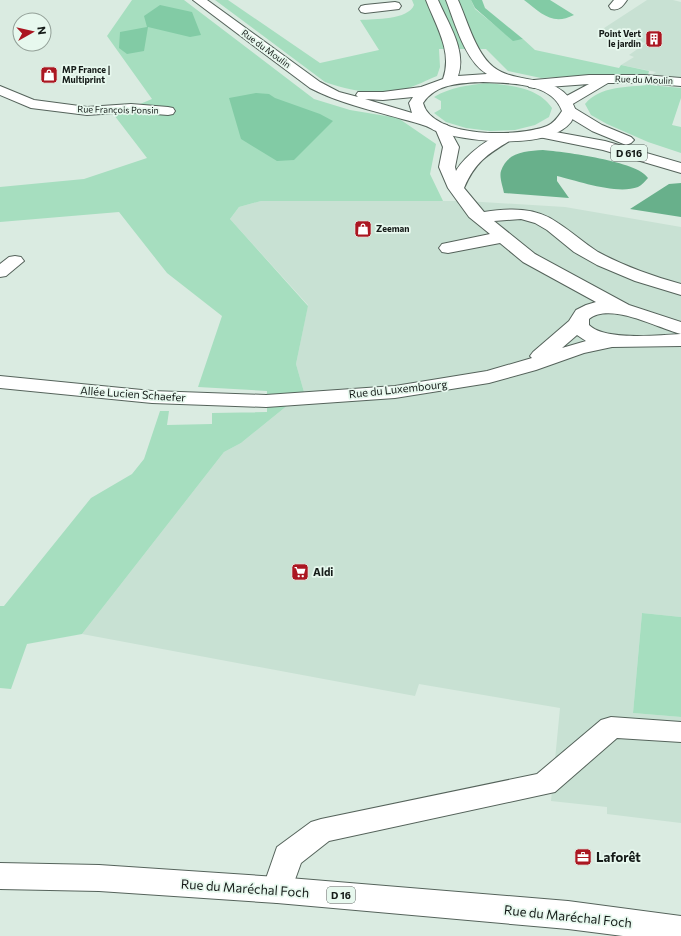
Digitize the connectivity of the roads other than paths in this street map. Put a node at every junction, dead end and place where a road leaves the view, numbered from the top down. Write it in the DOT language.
graph roads {
  1 [pos="199,0"];
  2 [pos="432,0"];
  3 [pos="452,0"];
  4 [pos="395,6"];
  5 [pos="364,8"];
  6 [pos="503,78"];
  7 [pos="607,79"];
  8 [pos="449,82"];
  9 [pos="681,82"];
  10 [pos="534,84"];
  11 [pos="0,90"];
  12 [pos="426,91"];
  13 [pos="334,95"];
  14 [pos="567,107"];
  15 [pos="168,111"];
  16 [pos="435,125"];
  17 [pos="539,133"];
  18 [pos="506,138"];
  19 [pos="681,157"];
  20 [pos="681,168"];
  21 [pos="456,188"];
  22 [pos="480,218"];
  23 [pos="503,237"];
  24 [pos="448,248"];
  25 [pos="16,261"];
  26 [pos="551,270"];
  27 [pos="0,272"];
  28 [pos="681,290"];
  29 [pos="626,311"];
  30 [pos="579,320"];
  31 [pos="681,328"];
  32 [pos="617,340"];
  33 [pos="681,340"];
  34 [pos="529,366"];
  35 [pos="0,382"];
  36 [pos="266,401"];
  37 [pos="681,732"];
  38 [pos="0,876"];
  39 [pos="277,890"];
  40 [pos="681,930"];
  1 -- 13 [label="main road, Rue du Moulin"];
  2 -- 8 [label="main road"];
  3 -- 6 [label="main road"];
  4 -- 5 [label="main road"];
  6 -- 8 [label="main road, Rue du Moulin"];
  6 -- 10 [label="main road"];
  7 -- 9 [label="main road, Rue du Moulin"];
  7 -- 10 [label="main road, Rue du Moulin"];
  7 -- 14 [label="main road, Rue du Moulin"];
  8 -- 12 [label="main road, Rue du Moulin"];
  10 -- 14 [label="main road"];
  11 -- 15 [label="main road, Rue François Ponsin"];
  12 -- 13 [label="main road, Rue du Moulin"];
  12 -- 16 [label="main road"];
  13 -- 16 [label="main road, Rue du Moulin"];
  14 -- 17 [label="main road"];
  14 -- 19 [label="main road, D 616"];
  16 -- 18 [label="main road, Rue du Moulin"];
  16 -- 21 [label="main road"];
  17 -- 18 [label="main road"];
  17 -- 20 [label="main road, D 616"];
  18 -- 21 [label="main road"];
  21 -- 22 [label="main road"];
  22 -- 23 [label="main road"];
  22 -- 28 [label="main road"];
  23 -- 24 [label="main road"];
  23 -- 26 [label="main road"];
  25 -- 27 [label="main road"];
  26 -- 29 [label="main road"];
  26 -- 30 [label="main road"];
  29 -- 30 [label="main road"];
  29 -- 31 [label="main road"];
  29 -- 32 [label="main road"];
  30 -- 32 [label="main road"];
  30 -- 34 [label="main road"];
  32 -- 33 [label="main road"];
  32 -- 34 [label="main road, Rue du Luxembourg"];
  34 -- 36 [label="main road, Rue du Luxembourg"];
  35 -- 36 [label="main road, Allée Lucien Schaefer"];
  37 -- 39 [label="main road"];
  38 -- 39 [label="main road, Rue du Maréchal Foch / D 16"];
  39 -- 40 [label="main road, Rue du Maréchal Foch / D 16"];
}
